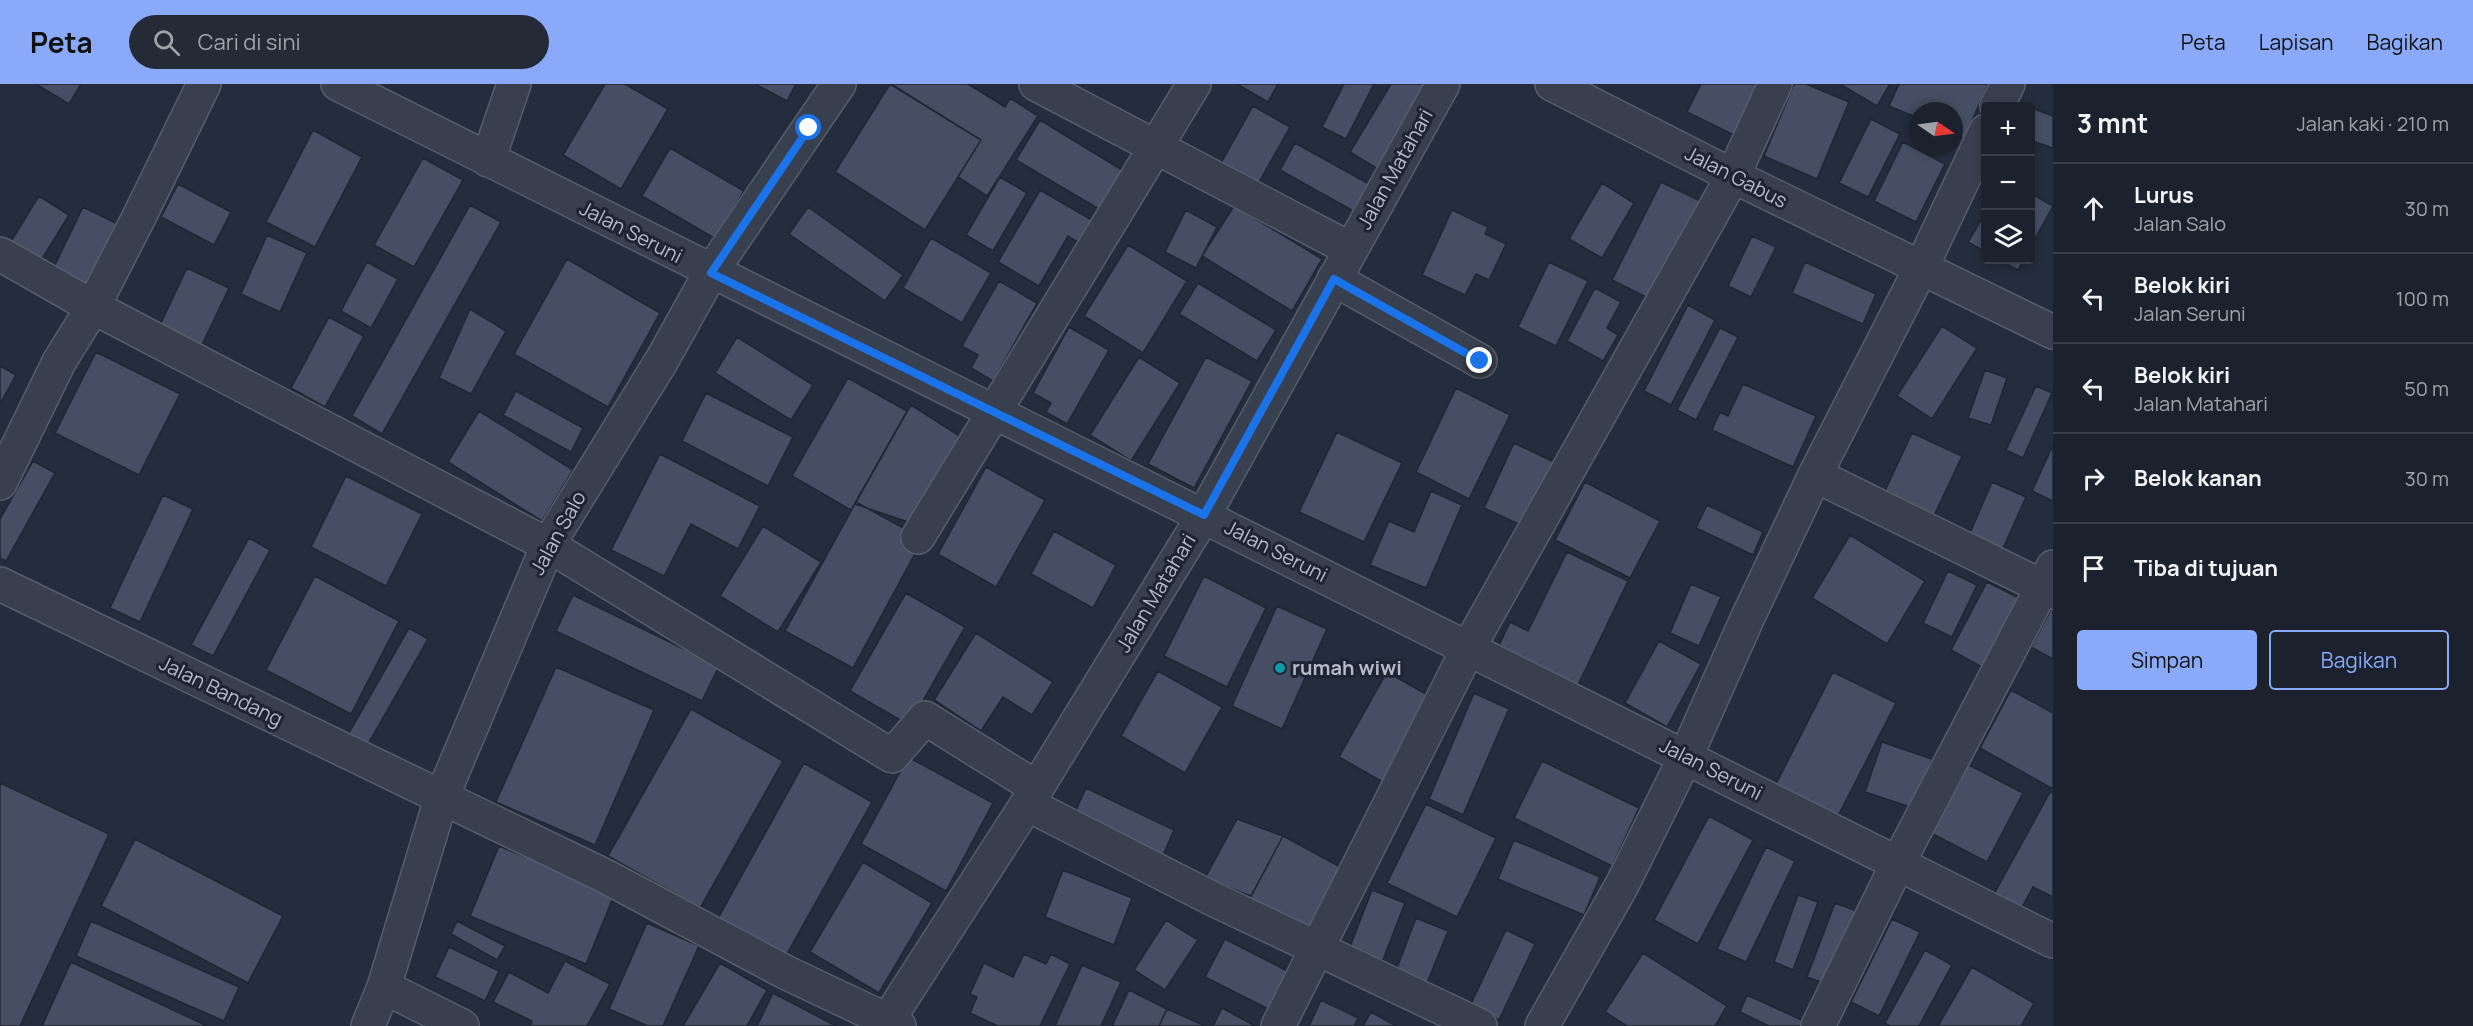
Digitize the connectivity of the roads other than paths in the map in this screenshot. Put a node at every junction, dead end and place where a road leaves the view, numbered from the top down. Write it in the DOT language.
graph roads {
  1 [pos="204,84"];
  2 [pos="338,84"];
  3 [pos="514,84"];
  4 [pos="839,84"];
  5 [pos="1036,84"];
  6 [pos="1194,84"];
  7 [pos="1443,84"];
  8 [pos="1552,84"];
  9 [pos="1775,84"];
  10 [pos="2008,84"];
  11 [pos="1999,102"];
  12 [pos="1981,141"];
  13 [pos="1154,147"];
  14 [pos="488,160"];
  15 [pos="1732,176"];
  16 [pos="1350,249"];
  17 [pos="0,254"];
  18 [pos="1921,267"];
  19 [pos="711,273"];
  20 [pos="1334,279"];
  21 [pos="93,307"];
  22 [pos="2053,332"];
  23 [pos="1480,361"];
  24 [pos="996,412"];
  25 [pos="1815,475"];
  26 [pos="0,483"];
  27 [pos="1204,515"];
  28 [pos="918,537"];
  29 [pos="548,545"];
  30 [pos="2050,582"];
  31 [pos="0,584"];
  32 [pos="1468,647"];
  33 [pos="1686,756"];
  34 [pos="1032,796"];
  35 [pos="441,799"];
  36 [pos="1897,865"];
  37 [pos="2053,941"];
  38 [pos="1318,949"];
  39 [pos="384,987"];
  40 [pos="890,1024"];
  41 [pos="368,1026"];
  42 [pos="462,1026"];
  43 [pos="1278,1026"];
  44 [pos="1480,1026"];
  45 [pos="1542,1026"];
  46 [pos="1818,1026"];
  1 -- 21 [label="street"];
  2 -- 14 [label="street, Jalan Seruni"];
  3 -- 14 [label="street"];
  4 -- 19 [label="street, Jalan Salo"];
  5 -- 13 [label="street"];
  6 -- 13 [label="street"];
  7 -- 16 [label="street, Jalan Matahari"];
  8 -- 15 [label="street, Jalan Gabus"];
  9 -- 15 [label="street"];
  10 -- 11 [label="street"];
  12 -- 18 [label="street"];
  13 -- 16 [label="street"];
  13 -- 24 [label="street"];
  14 -- 19 [label="street, Jalan Seruni"];
  15 -- 18 [label="street, Jalan Gabus"];
  15 -- 32 [label="street"];
  16 -- 20 [label="street, Jalan Matahari"];
  17 -- 21 [label="street"];
  18 -- 22 [label="street, Jalan Gabus"];
  18 -- 25 [label="street"];
  19 -- 24 [label="street, Jalan Seruni"];
  19 -- 29 [label="street, Jalan Salo"];
  20 -- 23 [label="street"];
  20 -- 27 [label="street, Jalan Matahari"];
  21 -- 26 [label="street"];
  21 -- 29 [label="street"];
  24 -- 27 [label="street, Jalan Seruni"];
  24 -- 28 [label="street"];
  25 -- 30 [label="street"];
  25 -- 33 [label="street"];
  27 -- 32 [label="street, Jalan Seruni"];
  27 -- 34 [label="street, Jalan Matahari"];
  29 -- 34 [label="street"];
  29 -- 35 [label="street, Jalan Salo"];
  30 -- 36 [label="street"];
  31 -- 35 [label="street, Jalan Bandang"];
  32 -- 33 [label="street, Jalan Seruni"];
  32 -- 38 [label="street"];
  33 -- 36 [label="street, Jalan Seruni"];
  33 -- 45 [label="street"];
  34 -- 38 [label="street"];
  34 -- 40 [label="street, Jalan Matahari"];
  35 -- 39 [label="street, Jalan Salo"];
  35 -- 40 [label="street, Jalan Bandang"];
  36 -- 37 [label="street, Jalan Seruni"];
  36 -- 46 [label="street"];
  38 -- 43 [label="street"];
  38 -- 44 [label="street"];
  39 -- 41 [label="street, Jalan Salo"];
  39 -- 42 [label="street"];
}
